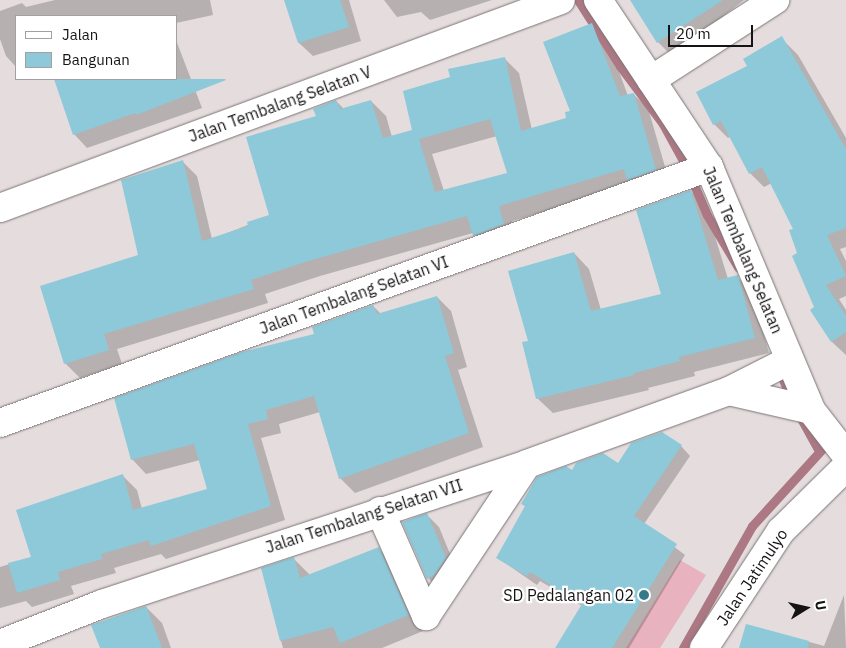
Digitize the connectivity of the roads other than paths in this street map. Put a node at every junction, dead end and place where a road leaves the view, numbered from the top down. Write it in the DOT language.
graph roads {
  1 [pos="561,0"];
  2 [pos="598,0"];
  3 [pos="775,0"];
  4 [pos="651,80"];
  5 [pos="708,167"];
  6 [pos="0,208"];
  7 [pos="790,360"];
  8 [pos="729,391"];
  9 [pos="811,410"];
  10 [pos="0,423"];
  11 [pos="846,458"];
  12 [pos="527,464"];
  13 [pos="380,510"];
  14 [pos="0,644"];
  15 [pos="704,648"];
  1 -- 6 [label="street, Jalan Tembalang Selatan V"];
  2 -- 4 [label="street, Jalan Tembalang Selatan"];
  3 -- 4 [label="street"];
  4 -- 5 [label="street, Jalan Tembalang Selatan"];
  5 -- 7 [label="street, Jalan Tembalang Selatan"];
  5 -- 10 [label="street, Jalan Tembalang Selatan VI"];
  7 -- 8 [label="street, Jalan Tembalang Selatan VII"];
  7 -- 9 [label="street, Jalan Tembalang Selatan"];
  8 -- 9 [label="street"];
  8 -- 12 [label="street, Jalan Tembalang Selatan VII"];
  9 -- 11 [label="street, Jalan Tembalang Selatan"];
  11 -- 15 [label="street, Jalan Jatimulyo"];
  12 -- 13 [label="street, Jalan Tembalang Selatan VII"];
  12 -- 13 [label="street"];
  13 -- 14 [label="street, Jalan Tembalang Selatan VII"];
}
